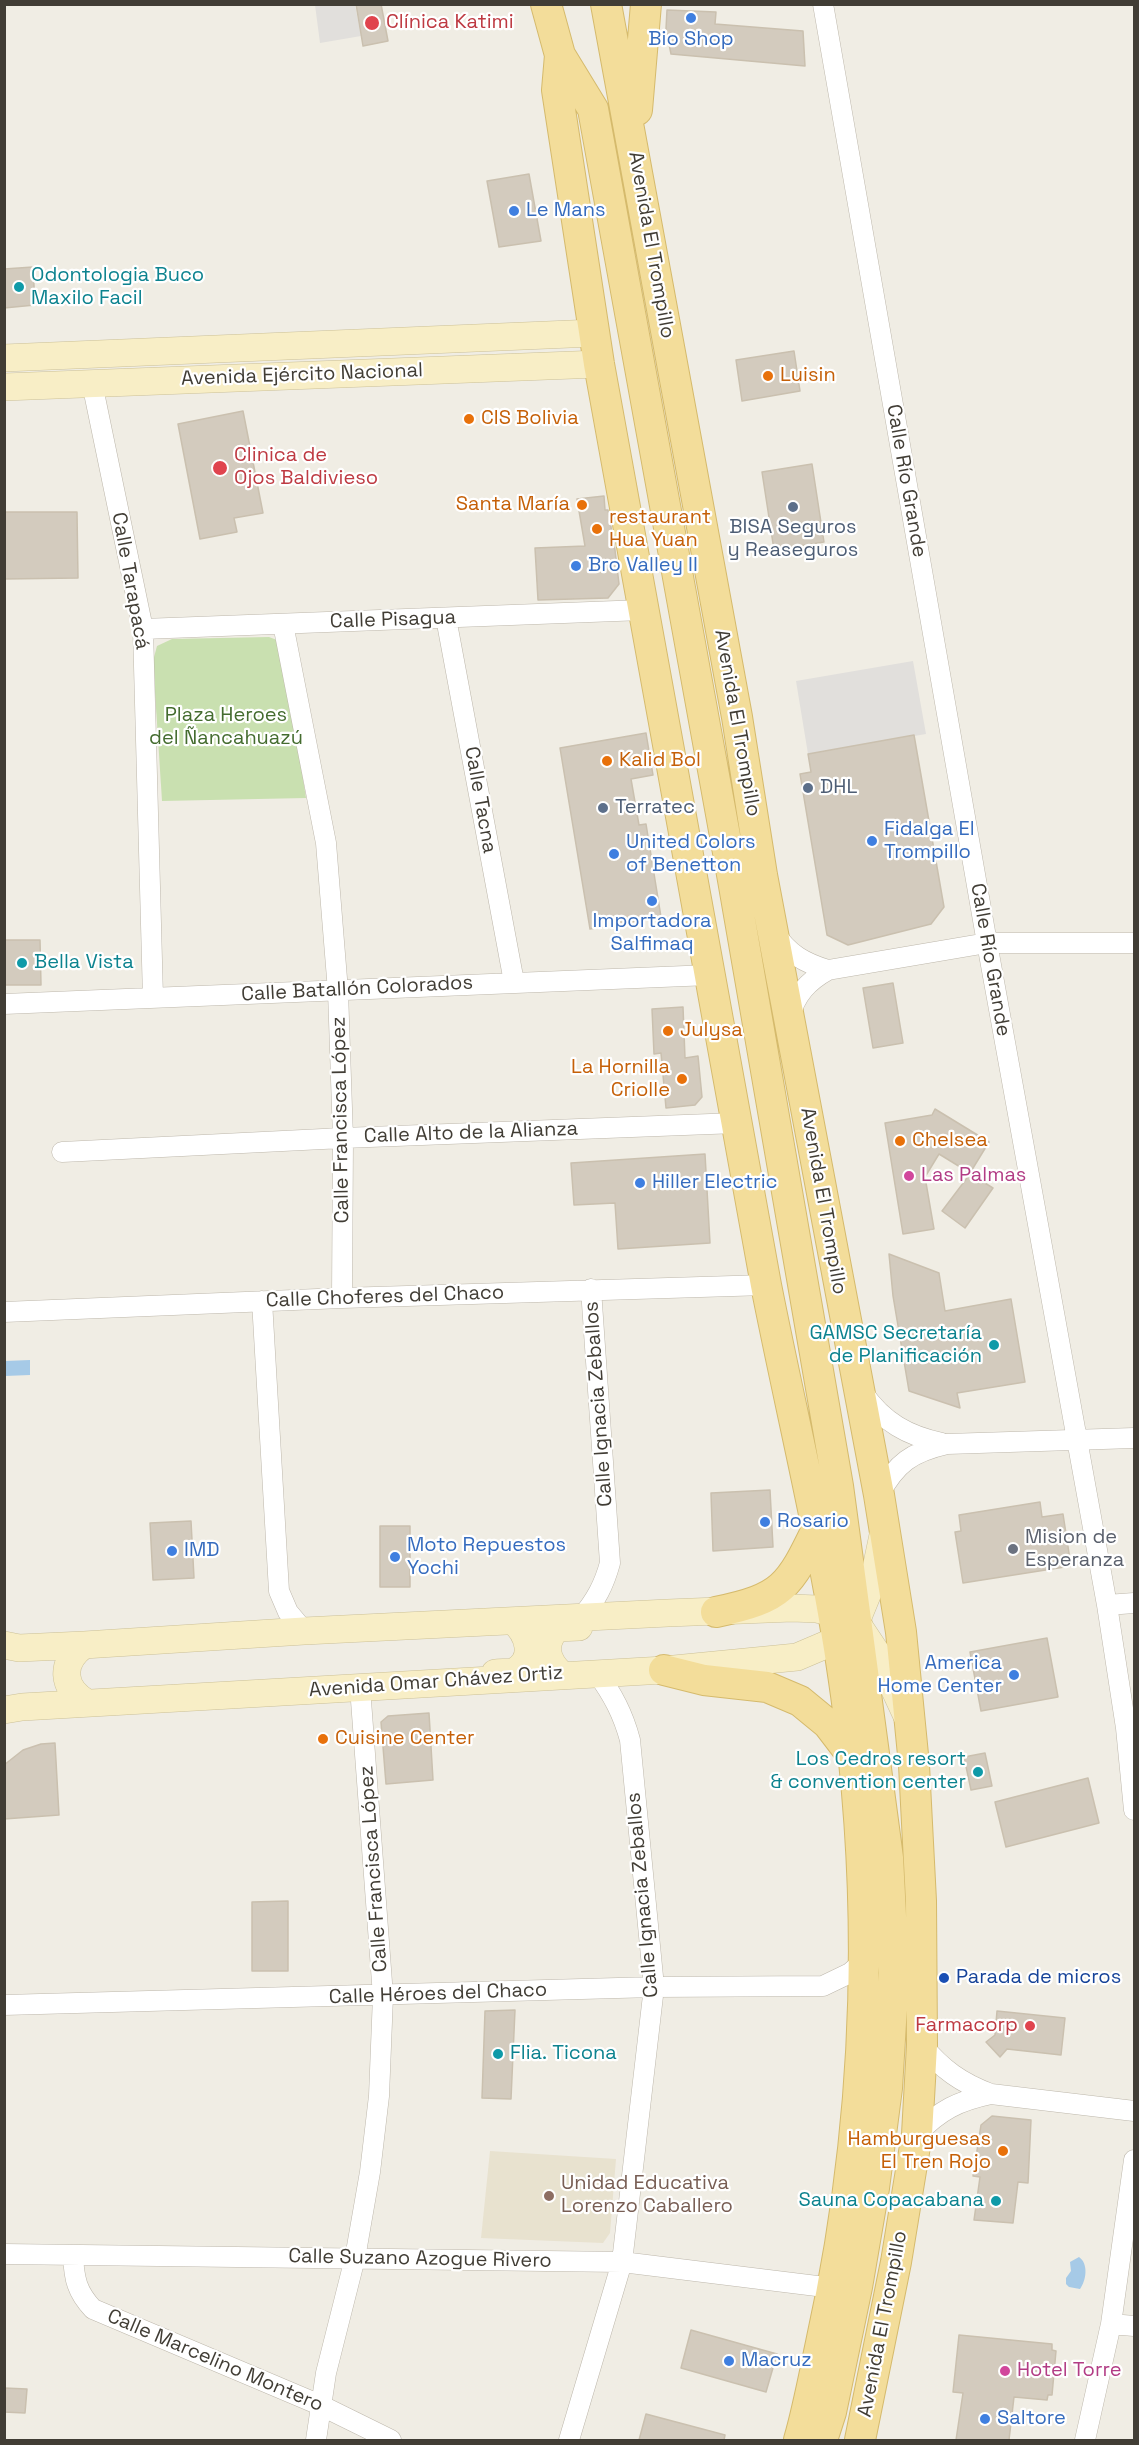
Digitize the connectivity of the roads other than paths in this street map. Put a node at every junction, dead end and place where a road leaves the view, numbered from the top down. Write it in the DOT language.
graph roads {
  1 [pos="606,4"];
  2 [pos="646,4"];
  3 [pos="823,4"];
  4 [pos="545,5"];
  5 [pos="560,55"];
  6 [pos="634,152"];
  7 [pos="594,333"];
  8 [pos="4,358"];
  9 [pos="599,364"];
  10 [pos="92,383"];
  11 [pos="4,387"];
  12 [pos="643,610"];
  13 [pos="446,618"];
  14 [pos="283,624"];
  15 [pos="143,629"];
  16 [pos="733,880"];
  17 [pos="773,930"];
  18 [pos="987,943"];
  19 [pos="1134,943"];
  20 [pos="828,970"];
  21 [pos="710,975"];
  22 [pos="514,982"];
  23 [pos="338,991"];
  24 [pos="153,998"];
  25 [pos="4,1004"];
  26 [pos="789,1021"];
  27 [pos="725,1054"];
  28 [pos="737,1123"];
  29 [pos="343,1138"];
  30 [pos="62,1152"];
  31 [pos="766,1285"];
  32 [pos="591,1290"];
  33 [pos="342,1298"];
  34 [pos="262,1301"];
  35 [pos="4,1312"];
  36 [pos="857,1386"];
  37 [pos="1134,1438"];
  38 [pos="1076,1440"];
  39 [pos="947,1444"];
  40 [pos="879,1495"];
  41 [pos="818,1527"];
  42 [pos="884,1529"];
  43 [pos="1134,1603"];
  44 [pos="1107,1605"];
  45 [pos="716,1612"];
  46 [pos="653,1614"];
  47 [pos="581,1618"];
  48 [pos="513,1621"];
  49 [pos="842,1625"];
  50 [pos="304,1631"];
  51 [pos="4,1645"];
  52 [pos="84,1645"];
  53 [pos="664,1670"];
  54 [pos="561,1674"];
  55 [pos="597,1674"];
  56 [pos="414,1686"];
  57 [pos="360,1687"];
  58 [pos="87,1703"];
  59 [pos="4,1710"];
  60 [pos="910,1722"];
  61 [pos="854,1758"];
  62 [pos="880,1797"];
  63 [pos="1134,1810"];
  64 [pos="864,1960"];
  65 [pos="654,1987"];
  66 [pos="383,1996"];
  67 [pos="4,2005"];
  68 [pos="922,2045"];
  69 [pos="991,2094"];
  70 [pos="1134,2111"];
  71 [pos="917,2134"];
  72 [pos="1134,2160"];
  73 [pos="4,2254"];
  74 [pos="73,2255"];
  75 [pos="354,2258"];
  76 [pos="622,2262"];
  77 [pos="833,2288"];
  78 [pos="1111,2324"];
  79 [pos="1134,2326"];
  80 [pos="320,2405"];
  81 [pos="315,2440"];
  82 [pos="391,2440"];
  83 [pos="568,2440"];
  84 [pos="799,2440"];
  85 [pos="822,2440"];
  86 [pos="860,2440"];
  87 [pos="1085,2440"];
  1 -- 6 [label="main road, Avenida El Trompillo"];
  2 -- 6 [label="main road"];
  3 -- 18 [label="street, Calle Río Grande"];
  4 -- 5 [label="main road, Avenida El Trompillo"];
  5 -- 7 [label="main road, Avenida El Trompillo"];
  5 -- 16 [label="main road, Avenida El Trompillo"];
  6 -- 17 [label="main road, Avenida El Trompillo"];
  7 -- 8 [label="main road, Avenida Ejército Nacional"];
  7 -- 9 [label="main road, Avenida El Trompillo"];
  9 -- 10 [label="main road, Avenida Ejército Nacional"];
  9 -- 12 [label="main road, Avenida El Trompillo"];
  10 -- 11 [label="main road, Avenida Ejército Nacional"];
  10 -- 15 [label="street, Calle Tarapacá"];
  12 -- 13 [label="street, Calle Pisagua"];
  12 -- 21 [label="main road, Avenida El Trompillo"];
  13 -- 14 [label="street, Calle Pisagua"];
  13 -- 22 [label="street, Calle Tacna"];
  14 -- 15 [label="street, Calle Pisagua"];
  14 -- 23 [label="street, Calle Francisca López"];
  15 -- 24 [label="street, Calle Tarapacá"];
  16 -- 27 [label="main road"];
  16 -- 49 [label="main road, Avenida El Trompillo"];
  17 -- 20 [label="street"];
  17 -- 26 [label="main road, Avenida El Trompillo"];
  18 -- 19 [label="street"];
  18 -- 20 [label="street"];
  18 -- 38 [label="street, Calle Río Grande"];
  20 -- 26 [label="street"];
  21 -- 22 [label="street, Calle Batallón Colorados"];
  21 -- 27 [label="main road, Avenida El Trompillo"];
  22 -- 23 [label="street, Calle Batallón Colorados"];
  23 -- 24 [label="street, Calle Batallón Colorados"];
  23 -- 29 [label="street, Calle Francisca López"];
  24 -- 25 [label="street, Calle Batallón Colorados"];
  26 -- 36 [label="main road, Avenida El Trompillo"];
  27 -- 28 [label="main road, Avenida El Trompillo"];
  28 -- 29 [label="street, Calle Alto de la Alianza"];
  28 -- 31 [label="main road, Avenida El Trompillo"];
  29 -- 30 [label="street, Calle Alto de la Alianza"];
  29 -- 33 [label="street, Calle Francisca López"];
  31 -- 32 [label="street, Calle Choferes del Chaco"];
  31 -- 41 [label="main road, Avenida El Trompillo"];
  32 -- 33 [label="street, Calle Choferes del Chaco"];
  32 -- 47 [label="street, Calle Ignacia Zeballos"];
  33 -- 34 [label="street, Calle Choferes del Chaco"];
  34 -- 35 [label="street, Calle Choferes del Chaco"];
  34 -- 50 [label="street"];
  36 -- 39 [label="street"];
  36 -- 40 [label="main road, Avenida El Trompillo"];
  37 -- 38 [label="street"];
  38 -- 39 [label="street"];
  38 -- 44 [label="street, Calle Río Grande"];
  39 -- 40 [label="street"];
  40 -- 42 [label="main road, Avenida El Trompillo"];
  41 -- 45 [label="main road"];
  41 -- 49 [label="main road, Avenida El Trompillo"];
  42 -- 49 [label="main road"];
  42 -- 60 [label="main road, Avenida El Trompillo"];
  43 -- 44 [label="street"];
  44 -- 63 [label="street, Calle Río Grande"];
  45 -- 46 [label="main road"];
  45 -- 49 [label="main road"];
  46 -- 47 [label="main road"];
  46 -- 54 [label="main road"];
  47 -- 48 [label="main road"];
  48 -- 50 [label="main road"];
  48 -- 56 [label="main road"];
  49 -- 53 [label="main road, Avenida Omar Chávez Ortiz"];
  49 -- 60 [label="main road"];
  49 -- 61 [label="main road, Avenida El Trompillo"];
  49 -- 62 [label="main road, Avenida El Trompillo"];
  50 -- 52 [label="main road"];
  51 -- 52 [label="main road"];
  52 -- 58 [label="main road"];
  53 -- 55 [label="main road, Avenida Omar Chávez Ortiz"];
  53 -- 61 [label="main road"];
  54 -- 55 [label="main road, Avenida Omar Chávez Ortiz"];
  54 -- 56 [label="main road, Avenida Omar Chávez Ortiz"];
  55 -- 65 [label="street, Calle Ignacia Zeballos"];
  56 -- 57 [label="main road, Avenida Omar Chávez Ortiz"];
  57 -- 58 [label="main road, Avenida Omar Chávez Ortiz"];
  57 -- 66 [label="street, Calle Francisca López"];
  58 -- 59 [label="main road, Avenida Omar Chávez Ortiz"];
  60 -- 68 [label="main road, Avenida El Trompillo"];
  61 -- 62 [label="main road"];
  61 -- 64 [label="main road, Avenida El Trompillo"];
  62 -- 85 [label="main road, Avenida El Trompillo"];
  64 -- 65 [label="street, Calle Héroes del Chaco"];
  64 -- 77 [label="main road, Avenida El Trompillo"];
  65 -- 66 [label="street, Calle Héroes del Chaco"];
  65 -- 76 [label="street, Calle Ignacia Zeballos"];
  66 -- 67 [label="street, Calle Héroes del Chaco"];
  66 -- 75 [label="street, Calle Francisca López"];
  68 -- 69 [label="street"];
  68 -- 71 [label="main road, Avenida El Trompillo"];
  69 -- 70 [label="street"];
  69 -- 71 [label="street"];
  71 -- 86 [label="main road, Avenida El Trompillo"];
  72 -- 78 [label="street"];
  73 -- 74 [label="street, Calle Suzano Azogue Rivero"];
  74 -- 75 [label="street, Calle Suzano Azogue Rivero"];
  74 -- 80 [label="street, Calle Marcelino Montero"];
  75 -- 76 [label="street, Calle Suzano Azogue Rivero"];
  75 -- 80 [label="street, Calle Francisca López"];
  76 -- 77 [label="street, Calle Suzano Azogue Rivero"];
  76 -- 83 [label="street, Calle Ignacia Zeballos"];
  77 -- 84 [label="main road, Avenida El Trompillo"];
  78 -- 79 [label="street"];
  78 -- 87 [label="street"];
  80 -- 81 [label="street, Calle Francisca López"];
  80 -- 82 [label="street, Calle Marcelino Montero"];
}
